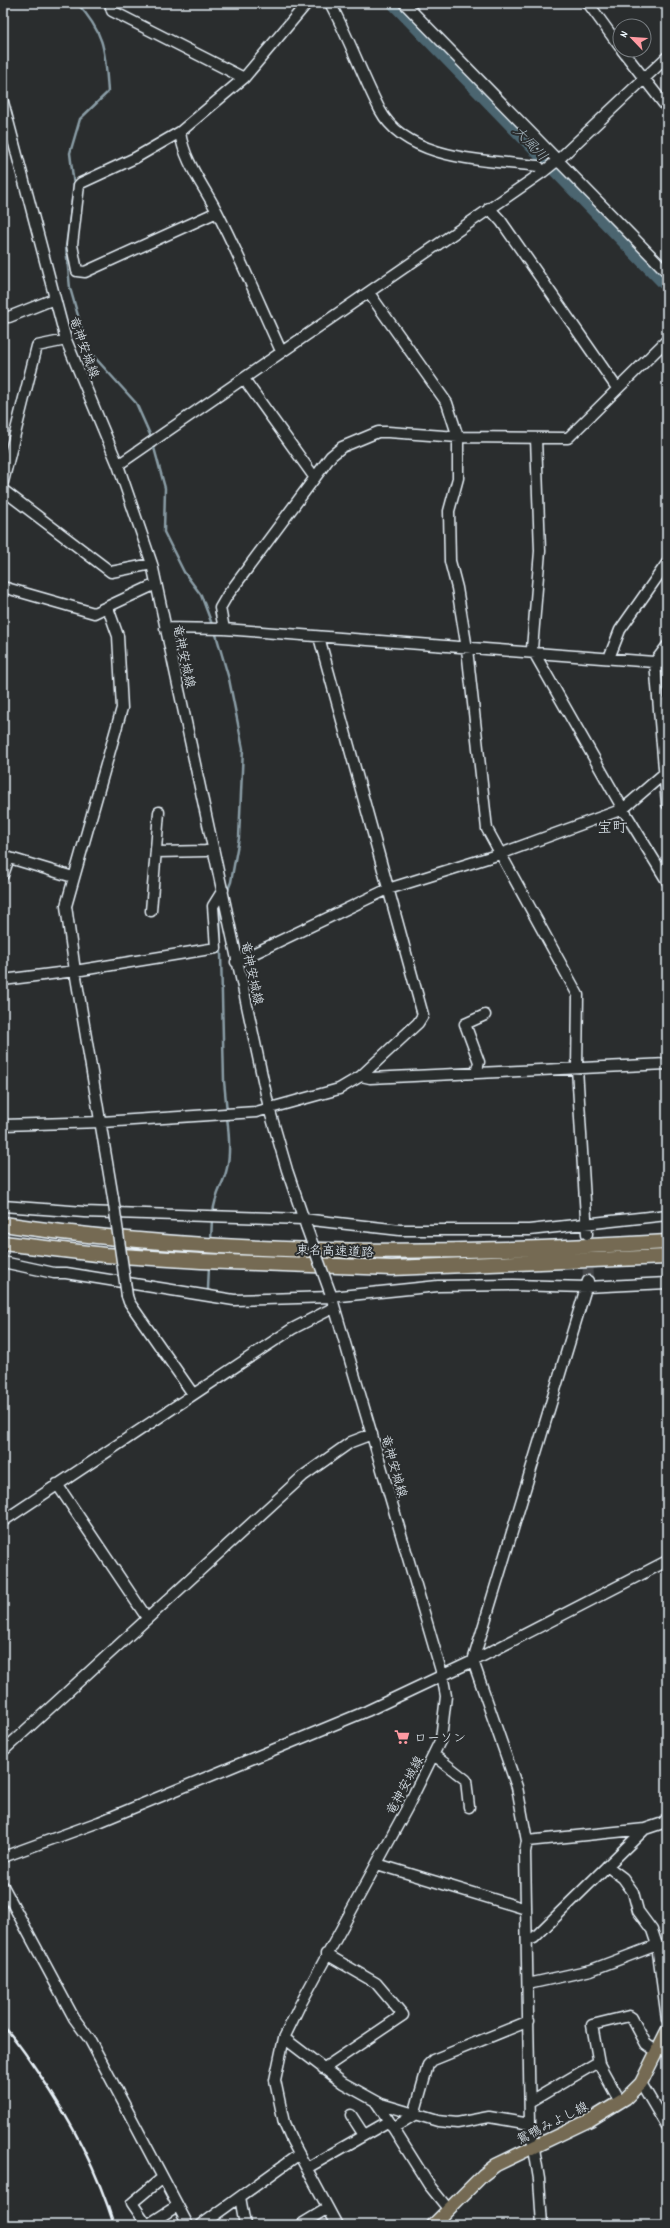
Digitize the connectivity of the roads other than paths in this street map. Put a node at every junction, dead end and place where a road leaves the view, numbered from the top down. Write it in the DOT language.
graph roads {
  1 [pos="110,3"];
  2 [pos="307,3"];
  3 [pos="330,3"];
  4 [pos="404,3"];
  5 [pos="588,3"];
  6 [pos="612,36"];
  7 [pos="667,57"];
  8 [pos="628,58"];
  9 [pos="244,78"];
  10 [pos="644,79"];
  11 [pos="3,102"];
  12 [pos="667,108"];
  13 [pos="180,132"];
  14 [pos="558,160"];
  15 [pos="543,172"];
  16 [pos="489,208"];
  17 [pos="217,212"];
  18 [pos="667,272"];
  19 [pos="369,293"];
  20 [pos="54,299"];
  21 [pos="3,317"];
  22 [pos="66,340"];
  23 [pos="667,340"];
  24 [pos="281,351"];
  25 [pos="244,379"];
  26 [pos="617,388"];
  27 [pos="458,437"];
  28 [pos="536,438"];
  29 [pos="118,465"];
  30 [pos="315,478"];
  31 [pos="3,482"];
  32 [pos="3,490"];
  33 [pos="667,563"];
  34 [pos="152,564"];
  35 [pos="156,584"];
  36 [pos="3,586"];
  37 [pos="108,608"];
  38 [pos="165,628"];
  39 [pos="224,629"];
  40 [pos="319,637"];
  41 [pos="667,646"];
  42 [pos="467,649"];
  43 [pos="534,653"];
  44 [pos="609,658"];
  45 [pos="655,662"];
  46 [pos="667,663"];
  47 [pos="666,773"];
  48 [pos="667,804"];
  49 [pos="623,809"];
  50 [pos="159,812"];
  51 [pos="213,848"];
  52 [pos="156,852"];
  53 [pos="500,854"];
  54 [pos="6,857"];
  55 [pos="3,875"];
  56 [pos="73,877"];
  57 [pos="667,881"];
  58 [pos="388,889"];
  59 [pos="222,890"];
  60 [pos="151,911"];
  61 [pos="236,962"];
  62 [pos="75,971"];
  63 [pos="3,980"];
  64 [pos="485,1015"];
  65 [pos="667,1064"];
  66 [pos="577,1068"];
  67 [pos="476,1073"];
  68 [pos="361,1076"];
  69 [pos="269,1108"];
  70 [pos="102,1122"];
  71 [pos="3,1125"];
  72 [pos="3,1206"];
  73 [pos="667,1215"];
  74 [pos="585,1222"];
  75 [pos="305,1223"];
  76 [pos="3,1224"];
  77 [pos="587,1234"];
  78 [pos="667,1242"];
  79 [pos="3,1243"];
  80 [pos="667,1257"];
  81 [pos="3,1262"];
  82 [pos="667,1283"];
  83 [pos="587,1284"];
  84 [pos="330,1294"];
  85 [pos="334,1308"];
  86 [pos="193,1394"];
  87 [pos="372,1434"];
  88 [pos="57,1484"];
  89 [pos="3,1521"];
  90 [pos="667,1561"];
  91 [pos="146,1618"];
  92 [pos="472,1661"];
  93 [pos="442,1674"];
  94 [pos="3,1751"];
  95 [pos="434,1754"];
  96 [pos="469,1807"];
  97 [pos="666,1822"];
  98 [pos="645,1829"];
  99 [pos="527,1841"];
  100 [pos="3,1857"];
  101 [pos="377,1864"];
  102 [pos="607,1866"];
  103 [pos="3,1886"];
  104 [pos="526,1909"];
  105 [pos="527,1941"];
  106 [pos="662,1946"];
  107 [pos="326,1954"];
  108 [pos="528,1984"];
  109 [pos="667,2019"];
  110 [pos="529,2021"];
  111 [pos="666,2036"];
  112 [pos="284,2038"];
  113 [pos="656,2051"];
  114 [pos="598,2062"];
  115 [pos="323,2069"];
  116 [pos="640,2083"];
  117 [pos="376,2102"];
  118 [pos="530,2102"];
  119 [pos="620,2102"];
  120 [pos="351,2115"];
  121 [pos="414,2115"];
  122 [pos="391,2124"];
  123 [pos="530,2124"];
  124 [pos="667,2127"];
  125 [pos="364,2135"];
  126 [pos="534,2148"];
  127 [pos="298,2155"];
  128 [pos="308,2168"];
  129 [pos="162,2178"];
  130 [pos="240,2197"];
  131 [pos="177,2206"];
  132 [pos="328,2208"];
  133 [pos="449,2210"];
  134 [pos="188,2225"];
  135 [pos="201,2225"];
  136 [pos="245,2225"];
  137 [pos="300,2225"];
  138 [pos="337,2225"];
  139 [pos="433,2225"];
  140 [pos="542,2225"];
  1 -- 9 [label="street"];
  2 -- 9 [label="street"];
  3 -- 15 [label="street"];
  4 -- 14 [label="street"];
  5 -- 6 [label="street"];
  7 -- 10 [label="street"];
  8 -- 10 [label="street"];
  9 -- 13 [label="street"];
  10 -- 12 [label="street"];
  10 -- 14 [label="street"];
  11 -- 20 [label="street, 竜神安城線"];
  13 -- 17 [label="street"];
  13 -- 17 [label="street"];
  14 -- 15 [label="street"];
  14 -- 18 [label="street"];
  15 -- 16 [label="street"];
  16 -- 19 [label="street"];
  16 -- 26 [label="street"];
  17 -- 24 [label="street"];
  19 -- 24 [label="street"];
  19 -- 27 [label="street"];
  20 -- 21 [label="street"];
  20 -- 22 [label="street, 竜神安城線"];
  22 -- 29 [label="street, 竜神安城線"];
  22 -- 31 [label="street"];
  23 -- 26 [label="street"];
  24 -- 25 [label="street"];
  25 -- 29 [label="street"];
  25 -- 30 [label="street"];
  26 -- 28 [label="street"];
  27 -- 28 [label="street"];
  27 -- 30 [label="street"];
  27 -- 42 [label="street"];
  28 -- 43 [label="street"];
  29 -- 34 [label="street, 竜神安城線"];
  30 -- 39 [label="street"];
  32 -- 34 [label="street"];
  33 -- 44 [label="street"];
  34 -- 35 [label="street, 竜神安城線"];
  35 -- 37 [label="street"];
  35 -- 38 [label="street, 竜神安城線"];
  36 -- 37 [label="street"];
  37 -- 56 [label="street"];
  38 -- 39 [label="street"];
  38 -- 51 [label="street, 竜神安城線"];
  39 -- 40 [label="street"];
  40 -- 42 [label="street"];
  40 -- 58 [label="street"];
  41 -- 45 [label="street"];
  42 -- 43 [label="street"];
  42 -- 53 [label="street"];
  43 -- 44 [label="street"];
  43 -- 49 [label="street"];
  44 -- 45 [label="street"];
  45 -- 46 [label="street"];
  45 -- 47 [label="street"];
  47 -- 48 [label="street"];
  47 -- 49 [label="street"];
  49 -- 53 [label="street"];
  49 -- 57 [label="street"];
  50 -- 52 [label="street"];
  51 -- 52 [label="street"];
  51 -- 59 [label="street, 竜神安城線"];
  52 -- 60 [label="street"];
  53 -- 58 [label="street"];
  53 -- 66 [label="street"];
  54 -- 55 [label="street"];
  54 -- 56 [label="street"];
  56 -- 62 [label="street"];
  58 -- 61 [label="street"];
  58 -- 68 [label="street"];
  59 -- 61 [label="street, 竜神安城線"];
  59 -- 62 [label="street"];
  61 -- 69 [label="street, 竜神安城線"];
  62 -- 63 [label="street"];
  62 -- 70 [label="street"];
  64 -- 67 [label="street"];
  65 -- 66 [label="street"];
  66 -- 67 [label="street"];
  66 -- 74 [label="street"];
  67 -- 68 [label="street"];
  68 -- 69 [label="street"];
  69 -- 70 [label="street"];
  69 -- 75 [label="street, 竜神安城線"];
  70 -- 71 [label="street"];
  70 -- 86 [label="street, bridge"];
  72 -- 75 [label="street"];
  73 -- 74 [label="street"];
  74 -- 75 [label="street"];
  74 -- 77 [label="street"];
  75 -- 84 [label="street, 竜神安城線, bridge"];
  76 -- 78 [label="highway, 東名高速道路"];
  79 -- 80 [label="highway, 東名高速道路"];
  81 -- 84 [label="street"];
  82 -- 83 [label="street"];
  83 -- 84 [label="street"];
  83 -- 92 [label="street"];
  84 -- 85 [label="street, 竜神安城線"];
  85 -- 86 [label="street"];
  85 -- 87 [label="street, 竜神安城線"];
  86 -- 88 [label="street"];
  87 -- 91 [label="street"];
  87 -- 93 [label="street, 竜神安城線"];
  88 -- 89 [label="street"];
  88 -- 91 [label="street"];
  90 -- 92 [label="street"];
  91 -- 94 [label="street"];
  92 -- 93 [label="street"];
  92 -- 99 [label="street"];
  93 -- 95 [label="street, 竜神安城線"];
  93 -- 100 [label="street"];
  95 -- 96 [label="street"];
  95 -- 101 [label="street, 竜神安城線"];
  97 -- 98 [label="street"];
  98 -- 99 [label="street"];
  98 -- 102 [label="street"];
  99 -- 104 [label="street"];
  101 -- 104 [label="street"];
  101 -- 107 [label="street, 竜神安城線"];
  102 -- 105 [label="street"];
  102 -- 106 [label="street"];
  103 -- 129 [label="street"];
  104 -- 105 [label="street"];
  105 -- 108 [label="street"];
  106 -- 108 [label="street"];
  106 -- 109 [label="street"];
  107 -- 112 [label="street, 竜神安城線"];
  107 -- 115 [label="street"];
  108 -- 110 [label="street"];
  110 -- 118 [label="street"];
  110 -- 121 [label="street"];
  111 -- 113 [label="main road, 鴛鴨みよし線"];
  112 -- 115 [label="street"];
  112 -- 127 [label="street, 竜神安城線"];
  113 -- 114 [label="street"];
  113 -- 116 [label="main road, 鴛鴨みよし線"];
  114 -- 118 [label="street"];
  114 -- 119 [label="street"];
  115 -- 117 [label="street"];
  116 -- 119 [label="main road, 鴛鴨みよし線"];
  116 -- 124 [label="street"];
  117 -- 121 [label="street"];
  117 -- 122 [label="street"];
  118 -- 123 [label="street"];
  119 -- 126 [label="main road, 鴛鴨みよし線"];
  120 -- 125 [label="street"];
  121 -- 122 [label="street"];
  121 -- 123 [label="street"];
  122 -- 125 [label="street"];
  122 -- 133 [label="street"];
  123 -- 126 [label="street"];
  125 -- 128 [label="street"];
  126 -- 133 [label="main road, 鴛鴨みよし線"];
  126 -- 140 [label="street"];
  127 -- 128 [label="street, 竜神安城線"];
  127 -- 130 [label="street"];
  128 -- 132 [label="street, 竜神安城線"];
  129 -- 131 [label="street"];
  129 -- 131 [label="street"];
  130 -- 135 [label="street"];
  130 -- 136 [label="street"];
  131 -- 134 [label="street"];
  132 -- 137 [label="street"];
  132 -- 138 [label="street, 竜神安城線"];
  133 -- 139 [label="main road, 鴛鴨みよし線"];
}
